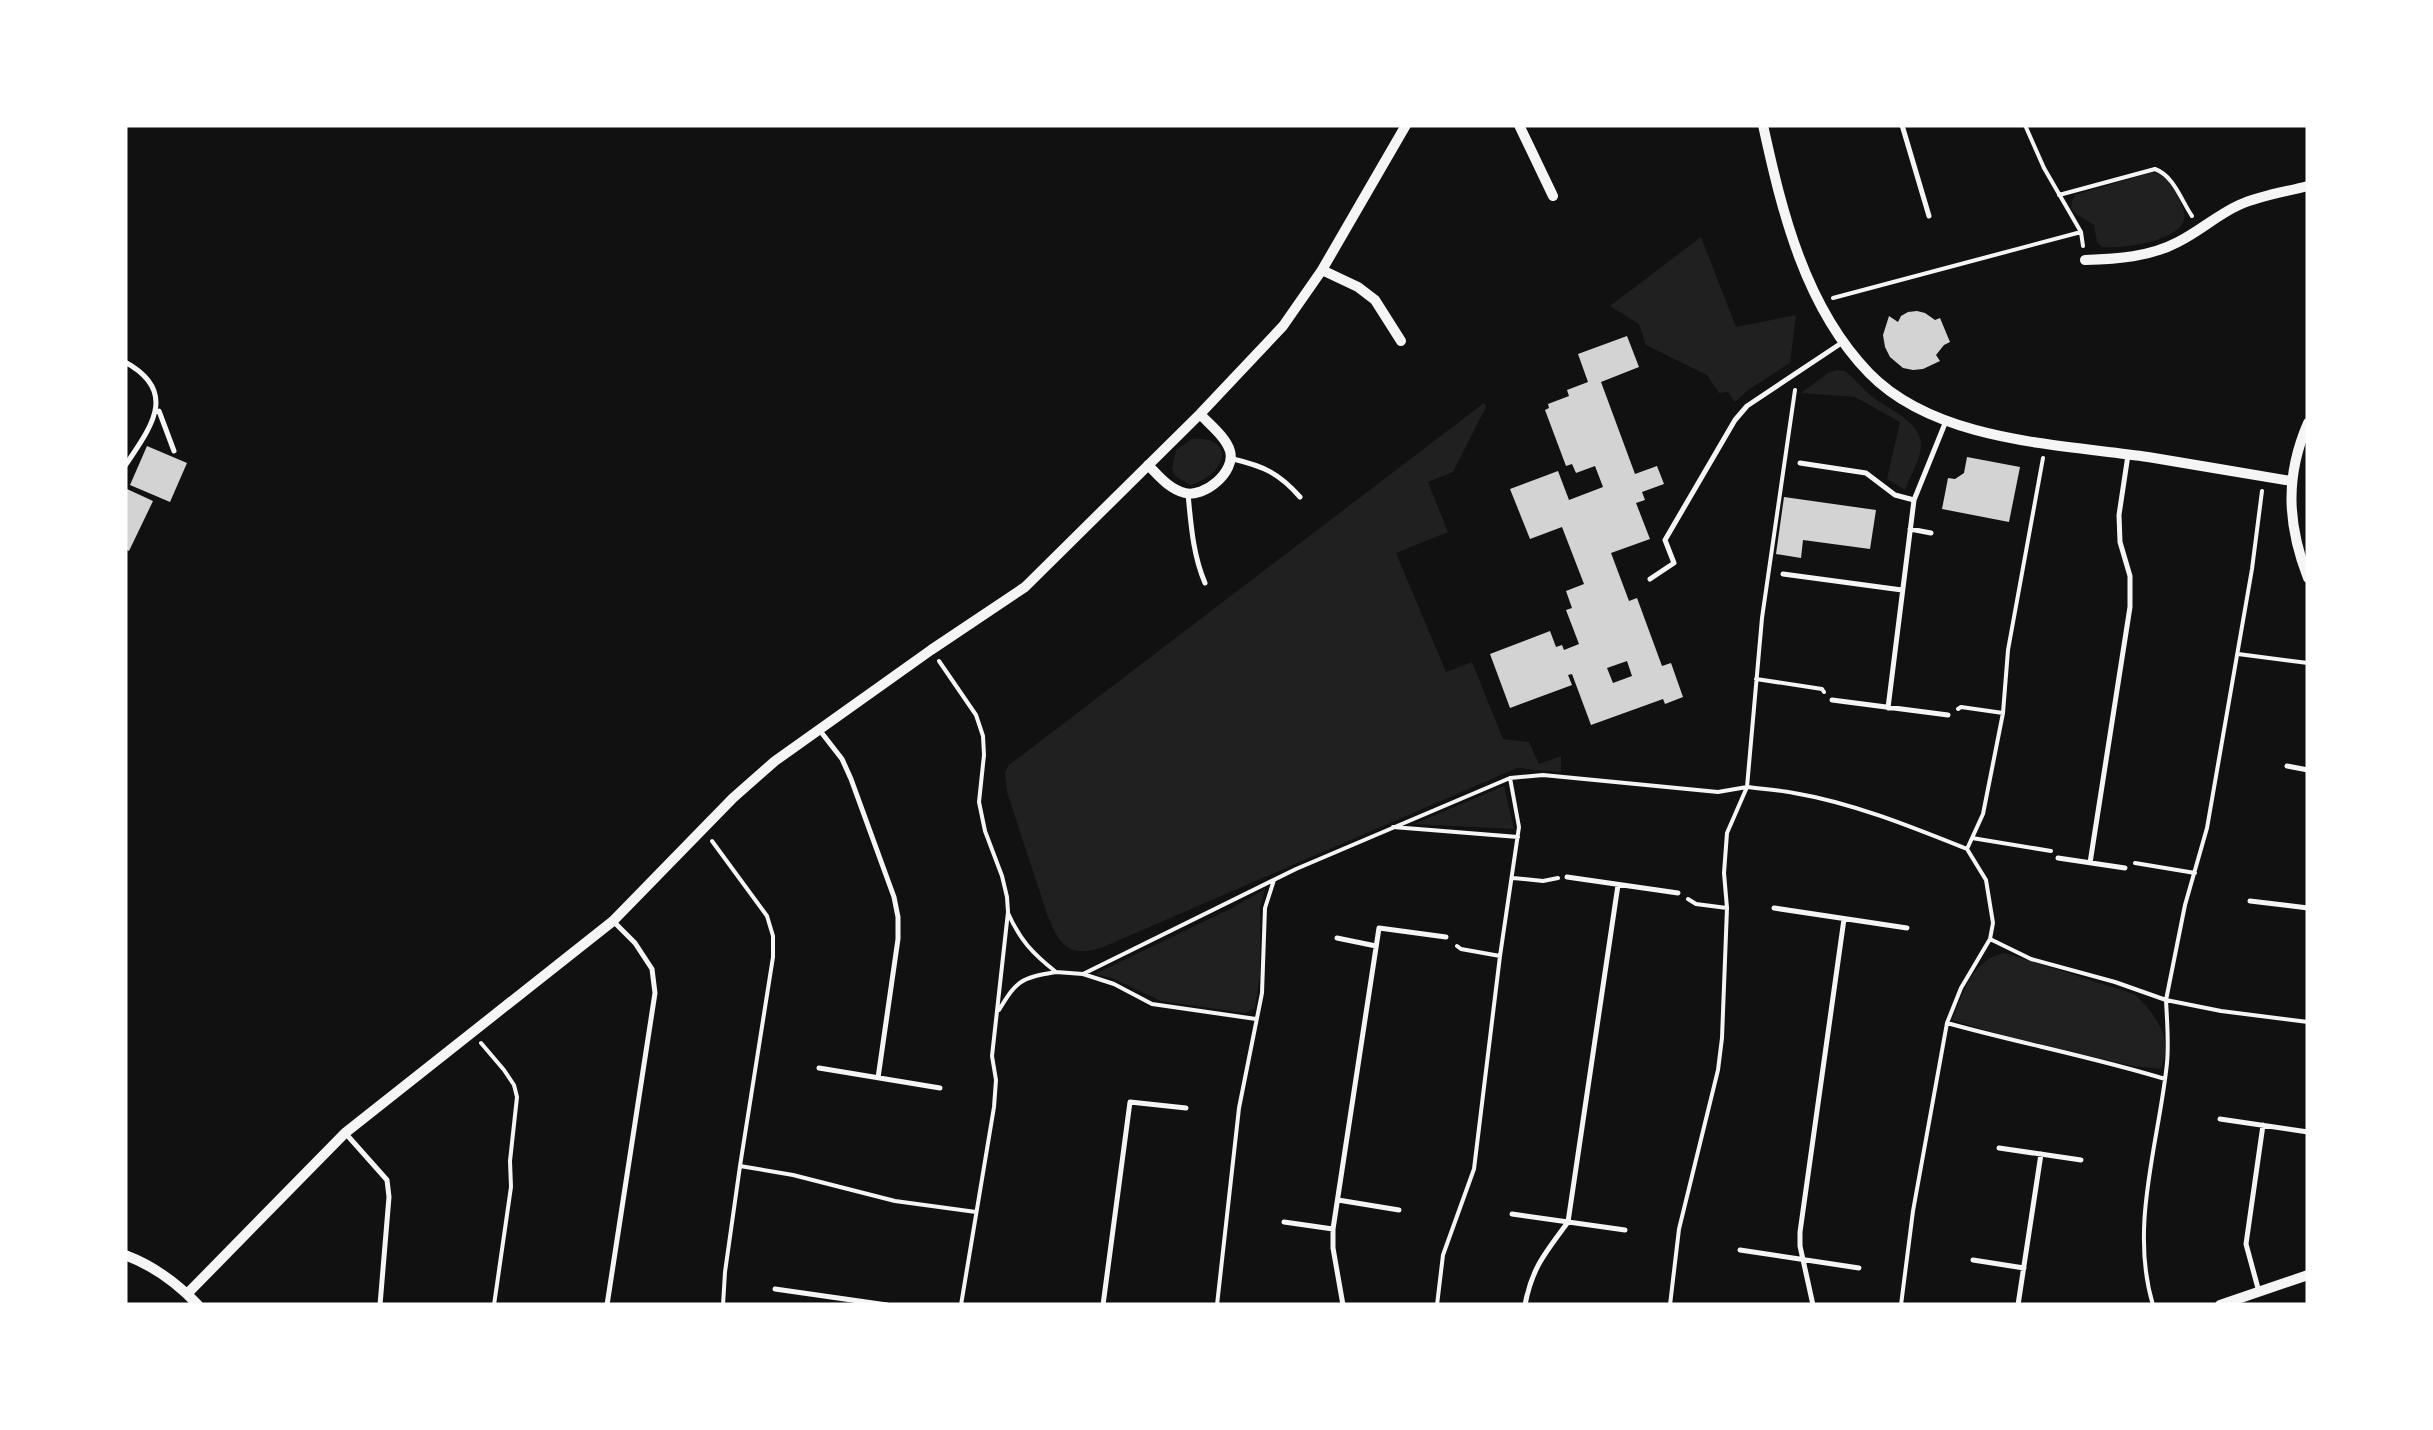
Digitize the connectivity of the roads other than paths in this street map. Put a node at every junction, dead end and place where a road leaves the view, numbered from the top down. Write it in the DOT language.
graph roads {
  1 [pos="1406,125"];
  2 [pos="1519,125"];
  3 [pos="1763,125"];
  4 [pos="1902,125"];
  5 [pos="2308,186"];
  6 [pos="1554,196"];
  7 [pos="1929,216"];
  8 [pos="2086,260"];
  9 [pos="1322,270"];
  10 [pos="1401,341"];
  11 [pos="1843,342"];
  12 [pos="125,362"];
  13 [pos="158,408"];
  14 [pos="1200,414"];
  15 [pos="1946,421"];
  16 [pos="2308,423"];
  17 [pos="174,451"];
  18 [pos="2128,455"];
  19 [pos="1230,458"];
  20 [pos="1800,462"];
  21 [pos="1148,464"];
  22 [pos="125,466"];
  23 [pos="2291,481"];
  24 [pos="1188,494"];
  25 [pos="1300,497"];
  26 [pos="1914,500"];
  27 [pos="1910,529"];
  28 [pos="1930,533"];
  29 [pos="1783,574"];
  30 [pos="2308,578"];
  31 [pos="1650,579"];
  32 [pos="1205,583"];
  33 [pos="1902,590"];
  34 [pos="1832,700"];
  35 [pos="1888,708"];
  36 [pos="1948,716"];
  37 [pos="819,730"];
  38 [pos="2287,766"];
  39 [pos="2308,770"];
  40 [pos="2058,858"];
  41 [pos="2090,863"];
  42 [pos="2125,868"];
  43 [pos="1567,877"];
  44 [pos="1618,884"];
  45 [pos="1678,894"];
  46 [pos="2250,901"];
  47 [pos="1774,908"];
  48 [pos="2308,908"];
  49 [pos="1844,919"];
  50 [pos="614,922"];
  51 [pos="1907,928"];
  52 [pos="1446,937"];
  53 [pos="1337,938"];
  54 [pos="1376,946"];
  55 [pos="819,1068"];
  56 [pos="878,1078"];
  57 [pos="940,1088"];
  58 [pos="1186,1108"];
  59 [pos="2220,1119"];
  60 [pos="2263,1125"];
  61 [pos="2308,1132"];
  62 [pos="344,1133"];
  63 [pos="1999,1148"];
  64 [pos="2041,1154"];
  65 [pos="2080,1160"];
  66 [pos="1338,1200"];
  67 [pos="1399,1210"];
  68 [pos="1512,1214"];
  69 [pos="1284,1222"];
  70 [pos="1568,1222"];
  71 [pos="1333,1228"];
  72 [pos="1625,1230"];
  73 [pos="1740,1250"];
  74 [pos="125,1255"];
  75 [pos="1802,1260"];
  76 [pos="1973,1260"];
  77 [pos="1859,1268"];
  78 [pos="2024,1268"];
  79 [pos="2308,1275"];
  80 [pos="776,1289"];
  81 [pos="2259,1292"];
  82 [pos="188,1294"];
  83 [pos="841,1302"];
  84 [pos="198,1305"];
  85 [pos="380,1305"];
  86 [pos="607,1305"];
  87 [pos="887,1305"];
  88 [pos="1104,1305"];
  89 [pos="1343,1305"];
  90 [pos="1525,1305"];
  91 [pos="1813,1305"];
  92 [pos="2018,1305"];
  93 [pos="2220,1305"];
  1 -- 9 [label="street"];
  2 -- 6 [label="street"];
  3 -- 11 [label="street"];
  4 -- 7 [label="lane"];
  5 -- 8 [label="street"];
  9 -- 10 [label="street"];
  9 -- 14 [label="street"];
  11 -- 15 [label="street"];
  11 -- 31 [label="lane"];
  12 -- 13 [label="lane"];
  13 -- 17 [label="lane"];
  13 -- 22 [label="lane"];
  14 -- 19 [label="street"];
  14 -- 21 [label="street"];
  15 -- 18 [label="street"];
  15 -- 26 [label="lane"];
  16 -- 23 [label="street"];
  18 -- 23 [label="street"];
  18 -- 41 [label="lane"];
  19 -- 24 [label="street"];
  19 -- 25 [label="lane"];
  20 -- 26 [label="lane"];
  21 -- 24 [label="street"];
  21 -- 37 [label="street"];
  23 -- 30 [label="street"];
  24 -- 32 [label="lane"];
  26 -- 27 [label="lane"];
  27 -- 28 [label="lane"];
  27 -- 33 [label="lane"];
  29 -- 33 [label="lane"];
  33 -- 35 [label="lane"];
  34 -- 35 [label="lane"];
  35 -- 36 [label="lane"];
  37 -- 50 [label="street"];
  37 -- 56 [label="lane"];
  38 -- 39 [label="lane"];
  40 -- 41 [label="lane"];
  41 -- 42 [label="lane"];
  43 -- 44 [label="lane"];
  44 -- 45 [label="lane"];
  44 -- 70 [label="lane"];
  46 -- 48 [label="lane"];
  47 -- 49 [label="lane"];
  49 -- 51 [label="lane"];
  49 -- 75 [label="lane"];
  50 -- 62 [label="street"];
  50 -- 86 [label="lane"];
  52 -- 54 [label="lane"];
  53 -- 54 [label="lane"];
  54 -- 66 [label="lane"];
  55 -- 56 [label="lane"];
  56 -- 57 [label="lane"];
  58 -- 88 [label="lane"];
  59 -- 60 [label="lane"];
  60 -- 61 [label="lane"];
  60 -- 81 [label="lane"];
  62 -- 82 [label="street"];
  62 -- 85 [label="lane"];
  63 -- 64 [label="lane"];
  64 -- 65 [label="lane"];
  64 -- 78 [label="lane"];
  66 -- 67 [label="lane"];
  66 -- 71 [label="lane"];
  68 -- 70 [label="lane"];
  69 -- 71 [label="lane"];
  70 -- 72 [label="lane"];
  70 -- 90 [label="lane"];
  71 -- 89 [label="lane"];
  73 -- 75 [label="lane"];
  74 -- 82 [label="street"];
  75 -- 77 [label="lane"];
  75 -- 91 [label="lane"];
  76 -- 78 [label="lane"];
  78 -- 92 [label="lane"];
  79 -- 81 [label="street"];
  80 -- 83 [label="lane"];
  81 -- 93 [label="street"];
  82 -- 84 [label="street"];
  83 -- 87 [label="lane"];
}
